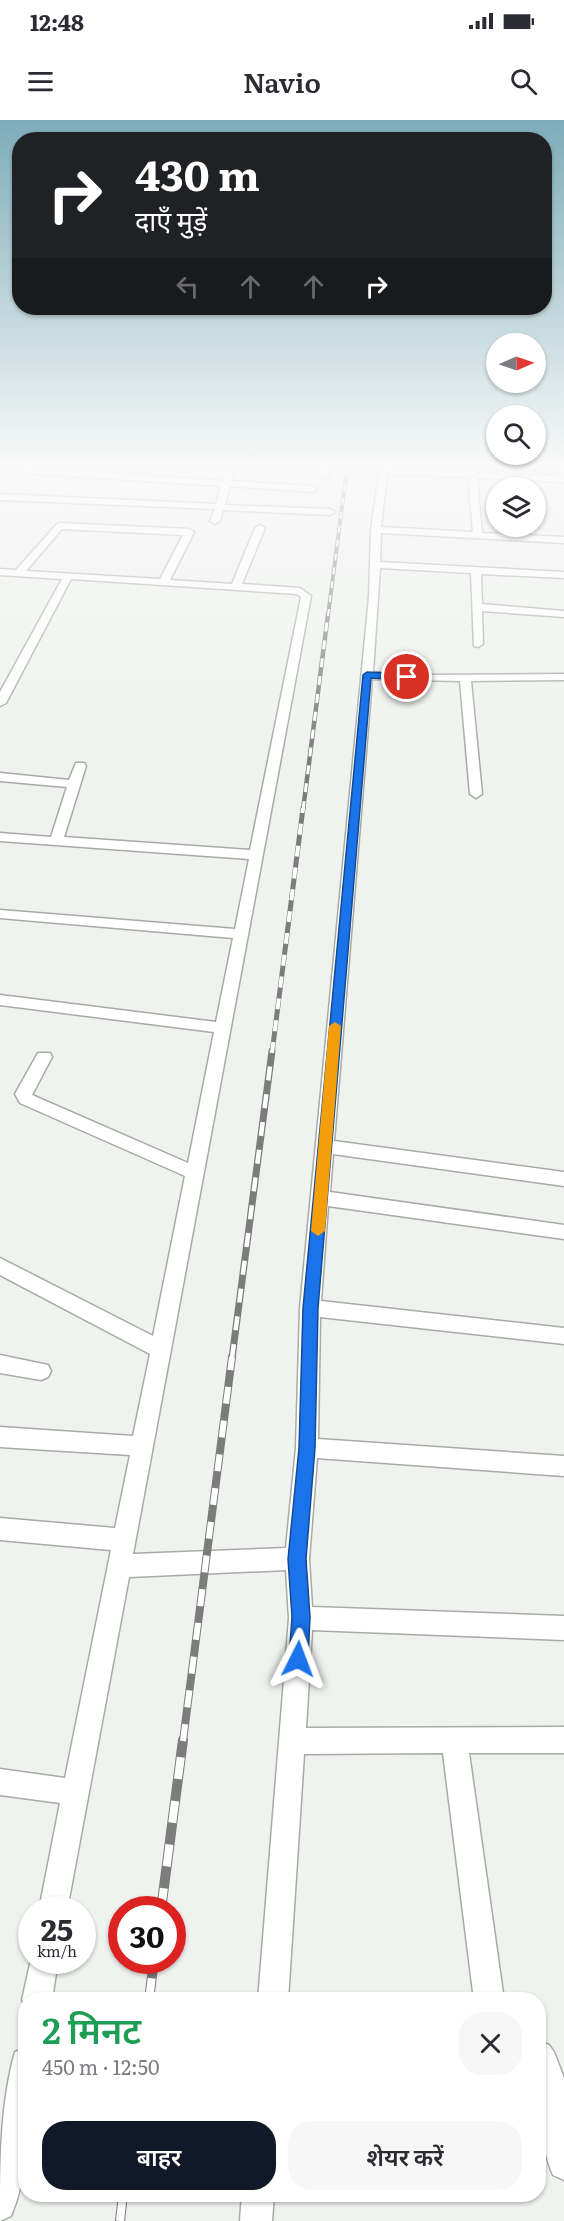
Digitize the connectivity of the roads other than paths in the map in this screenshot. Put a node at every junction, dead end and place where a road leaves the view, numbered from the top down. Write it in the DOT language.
graph roads {
  1 [pos="32,558"];
  2 [pos="176,558"];
  3 [pos="247,558"];
  4 [pos="375,558"];
  5 [pos="375,565"];
  6 [pos="476,569"];
  7 [pos="0,572"];
  8 [pos="18,574"];
  9 [pos="564,575"];
  10 [pos="67,578"];
  11 [pos="163,583"];
  12 [pos="235,588"];
  13 [pos="476,607"];
  14 [pos="564,614"];
  15 [pos="478,644"];
  16 [pos="367,675"];
  17 [pos="564,677"];
  18 [pos="465,678"];
  19 [pos="0,703"];
  20 [pos="80,766"];
  21 [pos="0,777"];
  22 [pos="74,784"];
  23 [pos="476,794"];
  24 [pos="0,837"];
  25 [pos="56,841"];
  26 [pos="256,855"];
  27 [pos="0,914"];
  28 [pos="241,934"];
  29 [pos="0,1000"];
  30 [pos="223,1028"];
  31 [pos="44,1057"];
  32 [pos="324,1146"];
  33 [pos="195,1173"];
  34 [pos="564,1179"];
  35 [pos="321,1198"];
  36 [pos="564,1232"];
  37 [pos="0,1266"];
  38 [pos="310,1308"];
  39 [pos="564,1336"];
  40 [pos="161,1350"];
  41 [pos="0,1364"];
  42 [pos="41,1371"];
  43 [pos="0,1437"];
  44 [pos="143,1446"];
  45 [pos="307,1448"];
  46 [pos="564,1466"];
  47 [pos="0,1529"];
  48 [pos="124,1540"];
  49 [pos="297,1559"];
  50 [pos="119,1566"];
  51 [pos="301,1617"];
  52 [pos="564,1628"];
  53 [pos="454,1740"];
  54 [pos="564,1740"];
  55 [pos="293,1741"];
  56 [pos="0,1782"];
  57 [pos="74,1792"];
  58 [pos="55,1896"];
  59 [pos="42,1974"];
  60 [pos="38,1992"];
  61 [pos="274,1992"];
  62 [pos="488,1992"];
  63 [pos="546,2069"];
  64 [pos="18,2107"];
  65 [pos="564,2164"];
  66 [pos="257,2202"];
  67 [pos="0,2205"];
  68 [pos="256,2221"];
  1 -- 8 [label="street"];
  2 -- 11 [label="street"];
  3 -- 12 [label="street"];
  4 -- 5 [label="street"];
  5 -- 6 [label="street"];
  5 -- 16 [label="street"];
  6 -- 9 [label="street"];
  6 -- 13 [label="street"];
  7 -- 8 [label="street"];
  8 -- 10 [label="street"];
  10 -- 11 [label="street"];
  10 -- 19 [label="street"];
  11 -- 12 [label="street"];
  12 -- 26 [label="street"];
  13 -- 14 [label="street"];
  13 -- 15 [label="street"];
  16 -- 18 [label="street"];
  16 -- 32 [label="street"];
  17 -- 18 [label="street"];
  18 -- 23 [label="street"];
  20 -- 22 [label="street"];
  21 -- 22 [label="street"];
  22 -- 25 [label="street"];
  24 -- 25 [label="street"];
  25 -- 26 [label="street"];
  26 -- 28 [label="street"];
  27 -- 28 [label="street"];
  28 -- 30 [label="street"];
  29 -- 30 [label="street"];
  30 -- 33 [label="street"];
  31 -- 33 [label="street"];
  32 -- 34 [label="street"];
  32 -- 35 [label="street"];
  33 -- 40 [label="street"];
  35 -- 36 [label="street"];
  35 -- 38 [label="street"];
  37 -- 40 [label="street"];
  38 -- 39 [label="street"];
  38 -- 45 [label="street"];
  40 -- 44 [label="street"];
  41 -- 42 [label="street"];
  43 -- 44 [label="street"];
  44 -- 48 [label="street"];
  45 -- 46 [label="street"];
  45 -- 49 [label="street"];
  47 -- 48 [label="street"];
  48 -- 50 [label="street"];
  49 -- 50 [label="street"];
  49 -- 51 [label="street"];
  50 -- 57 [label="street"];
  51 -- 52 [label="street"];
  51 -- 55 [label="street"];
  53 -- 54 [label="street"];
  53 -- 55 [label="street"];
  53 -- 62 [label="street"];
  55 -- 61 [label="street"];
  56 -- 57 [label="street"];
  57 -- 58 [label="street"];
  59 -- 60 [label="street"];
  63 -- 65 [label="street"];
  64 -- 67 [label="street"];
  66 -- 68 [label="street"];
}
